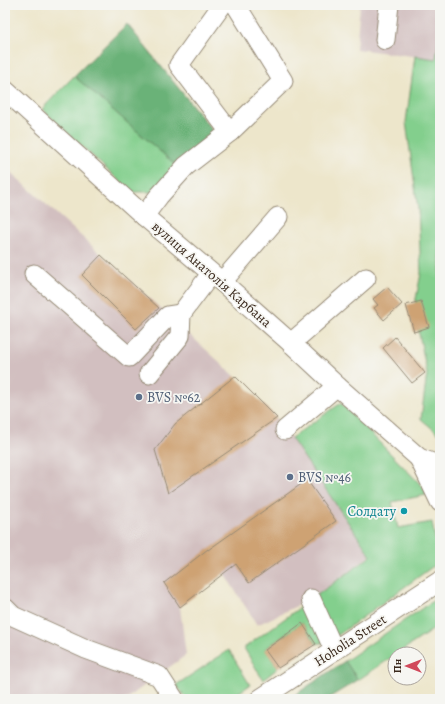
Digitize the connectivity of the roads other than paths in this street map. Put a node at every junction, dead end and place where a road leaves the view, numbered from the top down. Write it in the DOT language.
graph roads {
  1 [pos="222,5"];
  2 [pos="236,5"];
  3 [pos="389,5"];
  4 [pos="385,40"];
  5 [pos="5,90"];
  6 [pos="230,132"];
  7 [pos="144,216"];
  8 [pos="278,217"];
  9 [pos="34,274"];
  10 [pos="216,278"];
  11 [pos="366,278"];
  12 [pos="180,314"];
  13 [pos="291,343"];
  14 [pos="149,374"];
  15 [pos="337,386"];
  16 [pos="285,430"];
  17 [pos="419,458"];
  18 [pos="440,466"];
  19 [pos="440,502"];
  20 [pos="440,581"];
  21 [pos="311,599"];
  22 [pos="5,608"];
  23 [pos="335,650"];
  24 [pos="174,699"];
  25 [pos="260,699"];
  1 -- 6 [label="street"];
  2 -- 6 [label="street"];
  3 -- 4 [label="street"];
  5 -- 7 [label="street, вулиця Анатолія Карбана"];
  6 -- 7 [label="street"];
  7 -- 10 [label="street, вулиця Анатолія Карбана"];
  8 -- 10 [label="street"];
  9 -- 12 [label="street"];
  10 -- 12 [label="street"];
  10 -- 13 [label="street, вулиця Анатолія Карбана"];
  11 -- 13 [label="street"];
  12 -- 14 [label="street"];
  13 -- 15 [label="street, вулиця Анатолія Карбана"];
  15 -- 16 [label="street"];
  15 -- 17 [label="street, вулиця Анатолія Карбана"];
  17 -- 18 [label="street"];
  17 -- 19 [label="street"];
  20 -- 23 [label="street, Hoholia Street"];
  21 -- 23 [label="street"];
  22 -- 24 [label="street"];
  23 -- 25 [label="street, Hoholia Street"];
}
